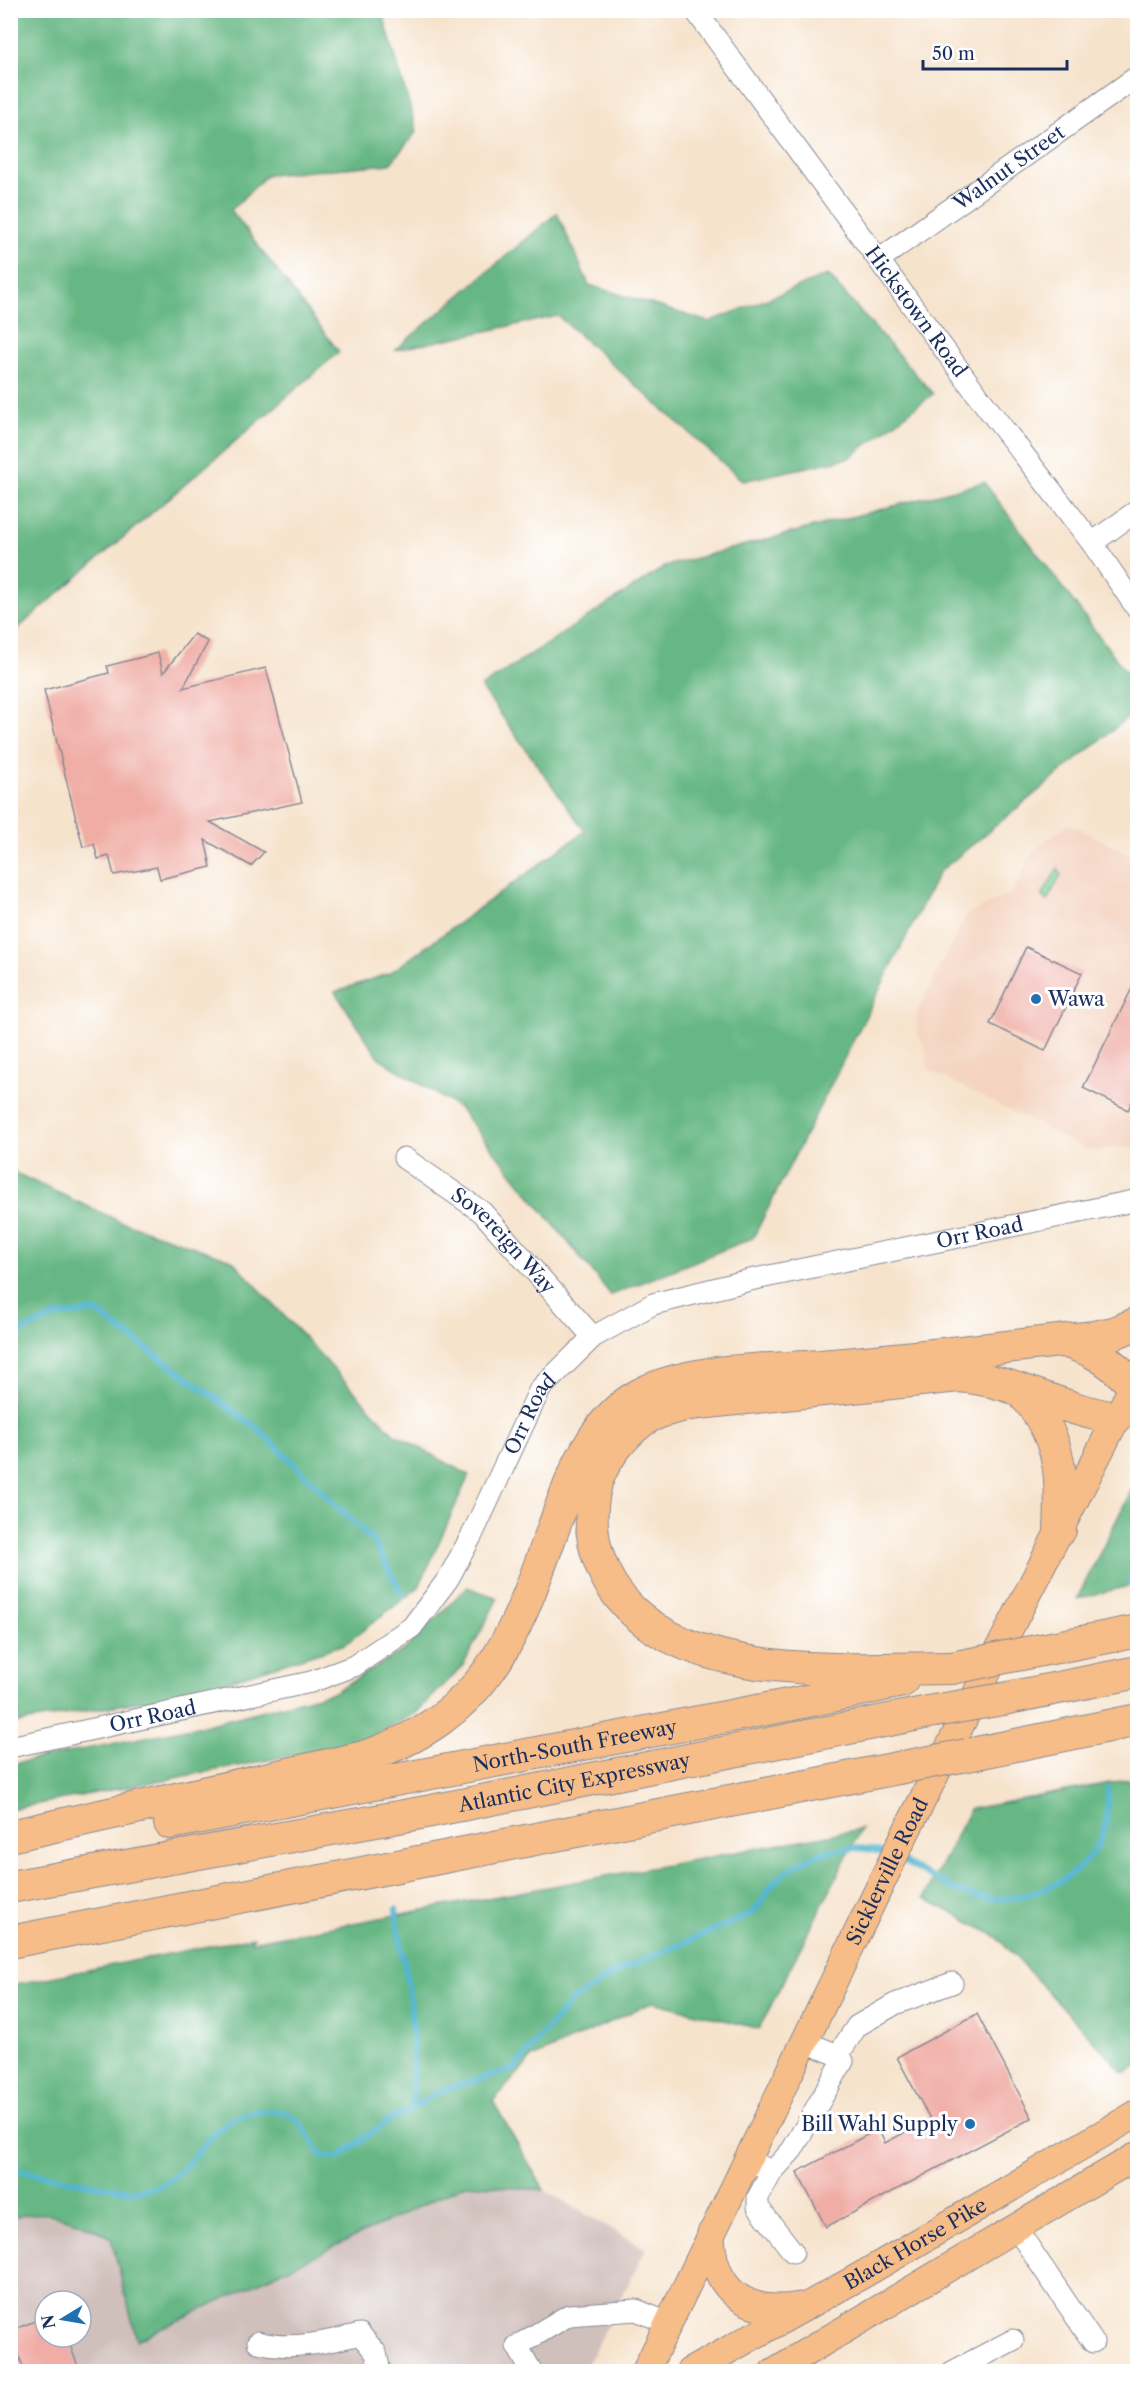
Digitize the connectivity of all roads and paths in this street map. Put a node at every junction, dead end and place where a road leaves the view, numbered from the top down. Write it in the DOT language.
graph roads {
  1 [pos="694,10"];
  2 [pos="1137,76"];
  3 [pos="880,259"];
  4 [pos="1137,510"];
  5 [pos="1092,543"];
  6 [pos="1137,610"];
  7 [pos="404,1158"];
  8 [pos="1137,1200"];
  9 [pos="1137,1323"];
  10 [pos="593,1337"];
  11 [pos="1062,1341"];
  12 [pos="1135,1381"];
  13 [pos="1020,1390"];
  14 [pos="1116,1418"];
  15 [pos="1060,1530"];
  16 [pos="1137,1631"];
  17 [pos="952,1668"];
  18 [pos="1137,1672"];
  19 [pos="1137,1720"];
  20 [pos="1137,1736"];
  21 [pos="10,1747"];
  22 [pos="967,1755"];
  23 [pos="10,1836"];
  24 [pos="10,1853"];
  25 [pos="10,1887"];
  26 [pos="10,1942"];
  27 [pos="952,1983"];
  28 [pos="805,2042"];
  29 [pos="838,2055"];
  30 [pos="1137,2113"];
  31 [pos="1101,2135"];
  32 [pos="748,2159"];
  33 [pos="1128,2160"];
  34 [pos="772,2172"];
  35 [pos="1016,2228"];
  36 [pos="711,2233"];
  37 [pos="793,2252"];
  38 [pos="810,2304"];
  39 [pos="668,2323"];
  40 [pos="1013,2340"];
  41 [pos="258,2342"];
  42 [pos="1093,2342"];
  43 [pos="782,2369"];
  44 [pos="380,2372"];
  45 [pos="532,2372"];
  46 [pos="645,2372"];
  47 [pos="690,2372"];
  48 [pos="952,2372"];
  1 -- 3 [label="street, Hickstown Road"];
  2 -- 3 [label="street, Walnut Street"];
  3 -- 5 [label="street, Hickstown Road"];
  4 -- 5 [label="street"];
  5 -- 6 [label="street, Hickstown Road"];
  7 -- 10 [label="street, Sovereign Way"];
  8 -- 10 [label="street, Orr Road"];
  9 -- 11 [label="highway"];
  10 -- 21 [label="street, Orr Road"];
  11 -- 12 [label="highway"];
  11 -- 23 [label="highway"];
  12 -- 14 [label="main road, Sicklerville Road"];
  13 -- 14 [label="highway"];
  13 -- 15 [label="highway"];
  13 -- 17 [label="highway"];
  14 -- 15 [label="main road, Sicklerville Road"];
  15 -- 28 [label="main road, Sicklerville Road"];
  16 -- 17 [label="highway, North-South Freeway, bridge"];
  17 -- 24 [label="highway, North-South Freeway"];
  18 -- 25 [label="highway, Atlantic City Expressway, bridge"];
  19 -- 22 [label="highway"];
  20 -- 22 [label="highway"];
  22 -- 26 [label="highway, bridge"];
  27 -- 29 [label="street"];
  28 -- 29 [label="street"];
  28 -- 32 [label="main road, Sicklerville Road"];
  29 -- 34 [label="street"];
  30 -- 31 [label="main road, Black Horse Pike"];
  31 -- 33 [label="main road"];
  31 -- 38 [label="main road, Black Horse Pike"];
  32 -- 34 [label="street"];
  32 -- 36 [label="main road, Sicklerville Road"];
  33 -- 35 [label="main road, Black Horse Pike"];
  34 -- 37 [label="street"];
  35 -- 42 [label="street"];
  35 -- 43 [label="main road, Black Horse Pike"];
  36 -- 38 [label="main road"];
  36 -- 39 [label="main road, Sicklerville Road"];
  38 -- 47 [label="main road, Black Horse Pike"];
  39 -- 45 [label="street"];
  39 -- 46 [label="main road, Sicklerville Road"];
  40 -- 48 [label="street"];
  41 -- 44 [label="street"];
}
